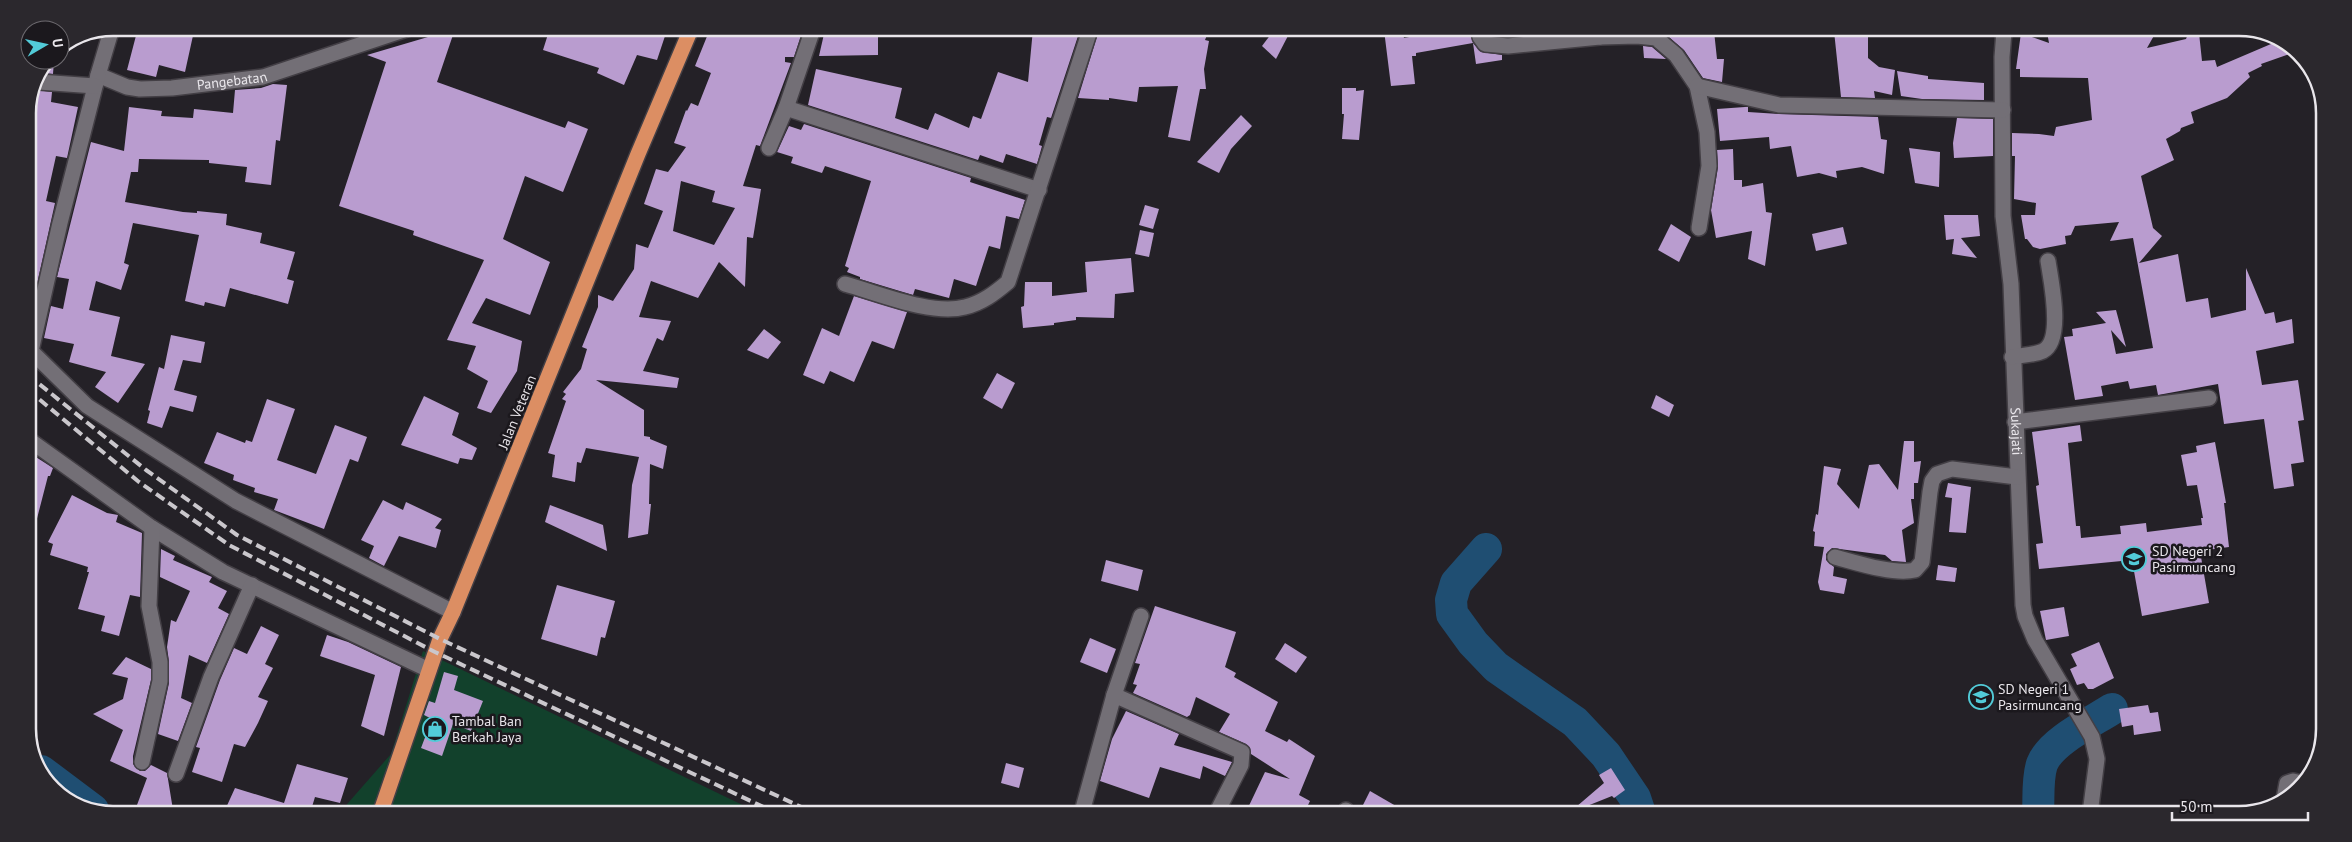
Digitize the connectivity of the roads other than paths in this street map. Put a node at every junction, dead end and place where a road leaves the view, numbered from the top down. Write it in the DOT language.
graph roads {
  1 [pos="110,36"];
  2 [pos="386,36"];
  3 [pos="688,36"];
  4 [pos="811,36"];
  5 [pos="1088,36"];
  6 [pos="1480,36"];
  7 [pos="1582,36"];
  8 [pos="1659,36"];
  9 [pos="2004,36"];
  10 [pos="97,80"];
  11 [pos="43,82"];
  12 [pos="1697,86"];
  13 [pos="786,108"];
  14 [pos="2002,110"];
  15 [pos="769,148"];
  16 [pos="1039,190"];
  17 [pos="1699,228"];
  18 [pos="2048,261"];
  19 [pos="845,284"];
  20 [pos="36,321"];
  21 [pos="36,357"];
  22 [pos="2012,357"];
  23 [pos="2209,398"];
  24 [pos="2015,422"];
  25 [pos="36,445"];
  26 [pos="2017,477"];
  27 [pos="152,528"];
  28 [pos="1835,557"];
  29 [pos="252,585"];
  30 [pos="453,612"];
  31 [pos="1141,616"];
  32 [pos="429,670"];
  33 [pos="1114,695"];
  34 [pos="142,762"];
  35 [pos="176,774"];
  36 [pos="2295,781"];
  37 [pos="2286,790"];
  38 [pos="383,806"];
  39 [pos="1084,806"];
  40 [pos="1221,806"];
  41 [pos="2091,806"];
  1 -- 10 [label="street"];
  2 -- 10 [label="street, Pangebatan"];
  3 -- 30 [label="highway, Jalan Veteran"];
  4 -- 13 [label="street"];
  5 -- 16 [label="street"];
  6 -- 7 [label="street"];
  8 -- 12 [label="street"];
  9 -- 14 [label="street, Sukajati"];
  10 -- 11 [label="street, Pangebatan"];
  10 -- 20 [label="street"];
  12 -- 14 [label="street"];
  12 -- 17 [label="street"];
  13 -- 15 [label="street"];
  13 -- 16 [label="street"];
  14 -- 22 [label="street, Sukajati"];
  16 -- 19 [label="street"];
  18 -- 22 [label="street"];
  21 -- 30 [label="street"];
  22 -- 24 [label="street, Sukajati"];
  23 -- 24 [label="street"];
  24 -- 26 [label="street, Sukajati"];
  25 -- 27 [label="street"];
  26 -- 28 [label="street"];
  26 -- 41 [label="street, Sukajati"];
  27 -- 29 [label="street"];
  27 -- 34 [label="street"];
  29 -- 32 [label="street"];
  29 -- 35 [label="street"];
  30 -- 32 [label="highway, Jalan Veteran"];
  31 -- 33 [label="street"];
  32 -- 38 [label="highway, Jalan Veteran"];
  33 -- 39 [label="street"];
  33 -- 40 [label="street"];
  36 -- 37 [label="street"];
}
